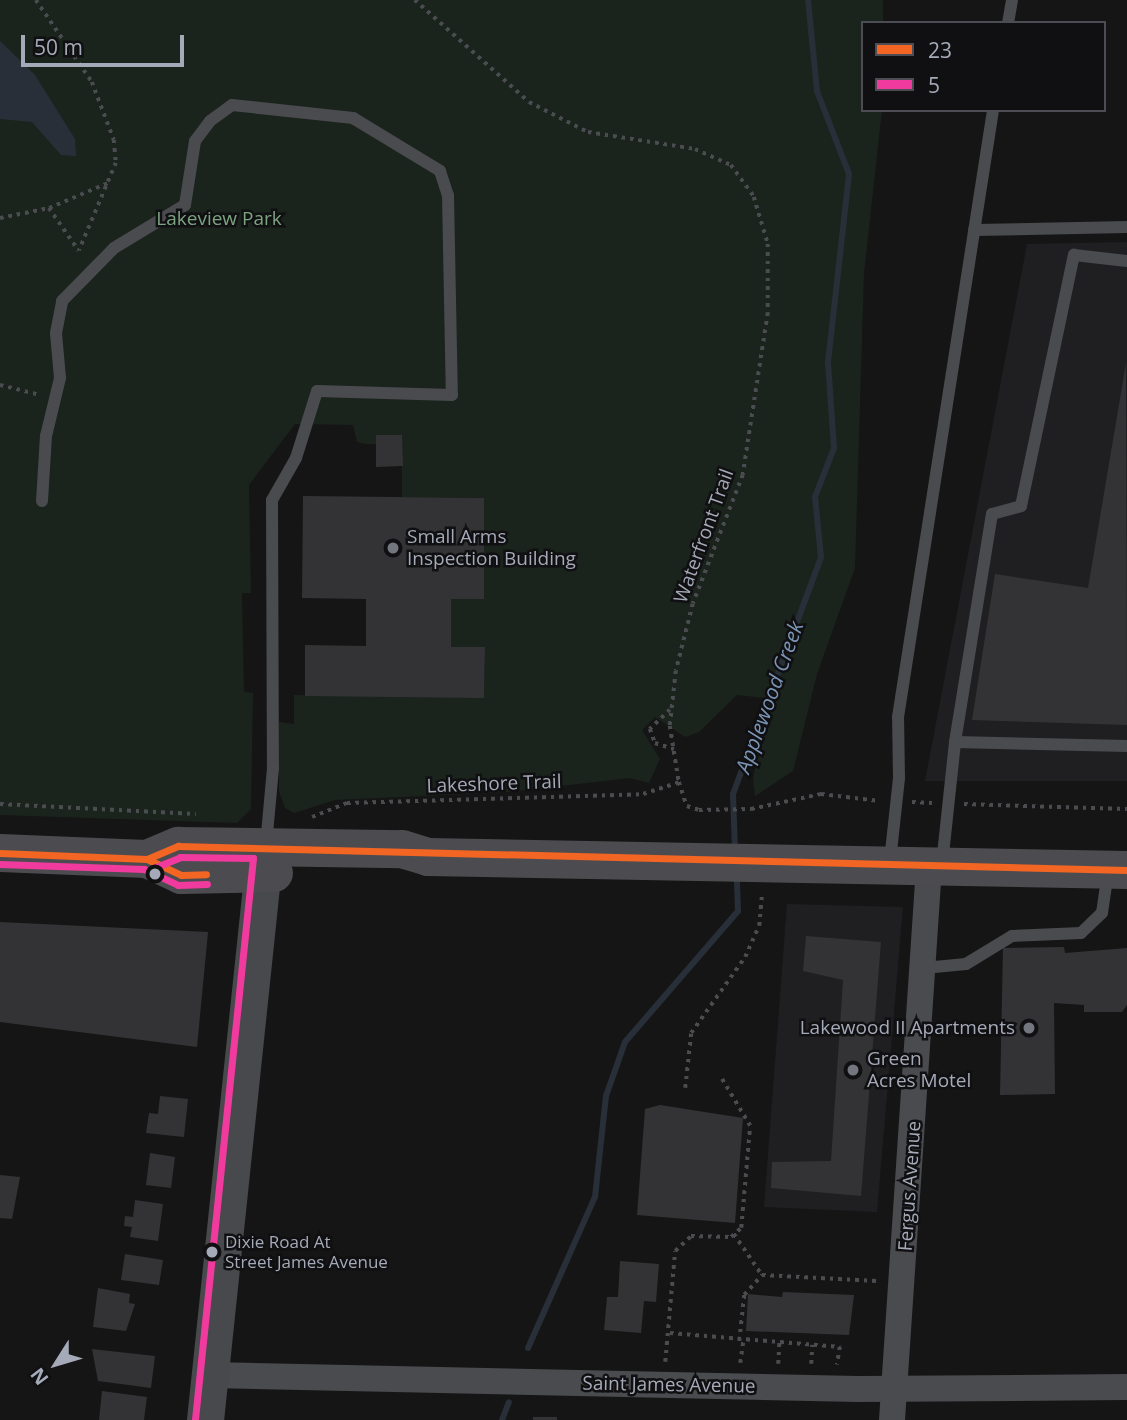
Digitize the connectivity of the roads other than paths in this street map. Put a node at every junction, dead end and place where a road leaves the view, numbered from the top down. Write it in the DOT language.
graph roads {
  1 [pos="1012,0"];
  2 [pos="1008,21"];
  3 [pos="993,112"];
  4 [pos="1127,228"];
  5 [pos="974,230"];
  6 [pos="1127,261"];
  7 [pos="42,501"];
  8 [pos="955,743"];
  9 [pos="1127,746"];
  10 [pos="0,853"];
  11 [pos="264,861"];
  12 [pos="889,866"];
  13 [pos="935,868"];
  14 [pos="1118,869"];
  15 [pos="924,968"];
  16 [pos="211,1375"];
  17 [pos="1127,1387"];
  18 [pos="895,1388"];
  19 [pos="205,1420"];
  20 [pos="892,1420"];
  1 -- 2 [label="lane"];
  3 -- 5 [label="lane"];
  4 -- 5 [label="lane"];
  5 -- 12 [label="lane"];
  6 -- 8 [label="lane"];
  7 -- 11 [label="lane"];
  8 -- 9 [label="lane"];
  8 -- 13 [label="lane"];
  10 -- 11 [label="main road"];
  11 -- 12 [label="main road"];
  11 -- 16 [label="main road"];
  12 -- 13 [label="main road"];
  13 -- 14 [label="main road"];
  13 -- 15 [label="street, Fergus Avenue"];
  14 -- 15 [label="lane"];
  15 -- 18 [label="street, Fergus Avenue"];
  16 -- 18 [label="street, Saint James Avenue"];
  16 -- 19 [label="main road"];
  17 -- 18 [label="street, Saint James Avenue"];
  18 -- 20 [label="street, Fergus Avenue"];
}
